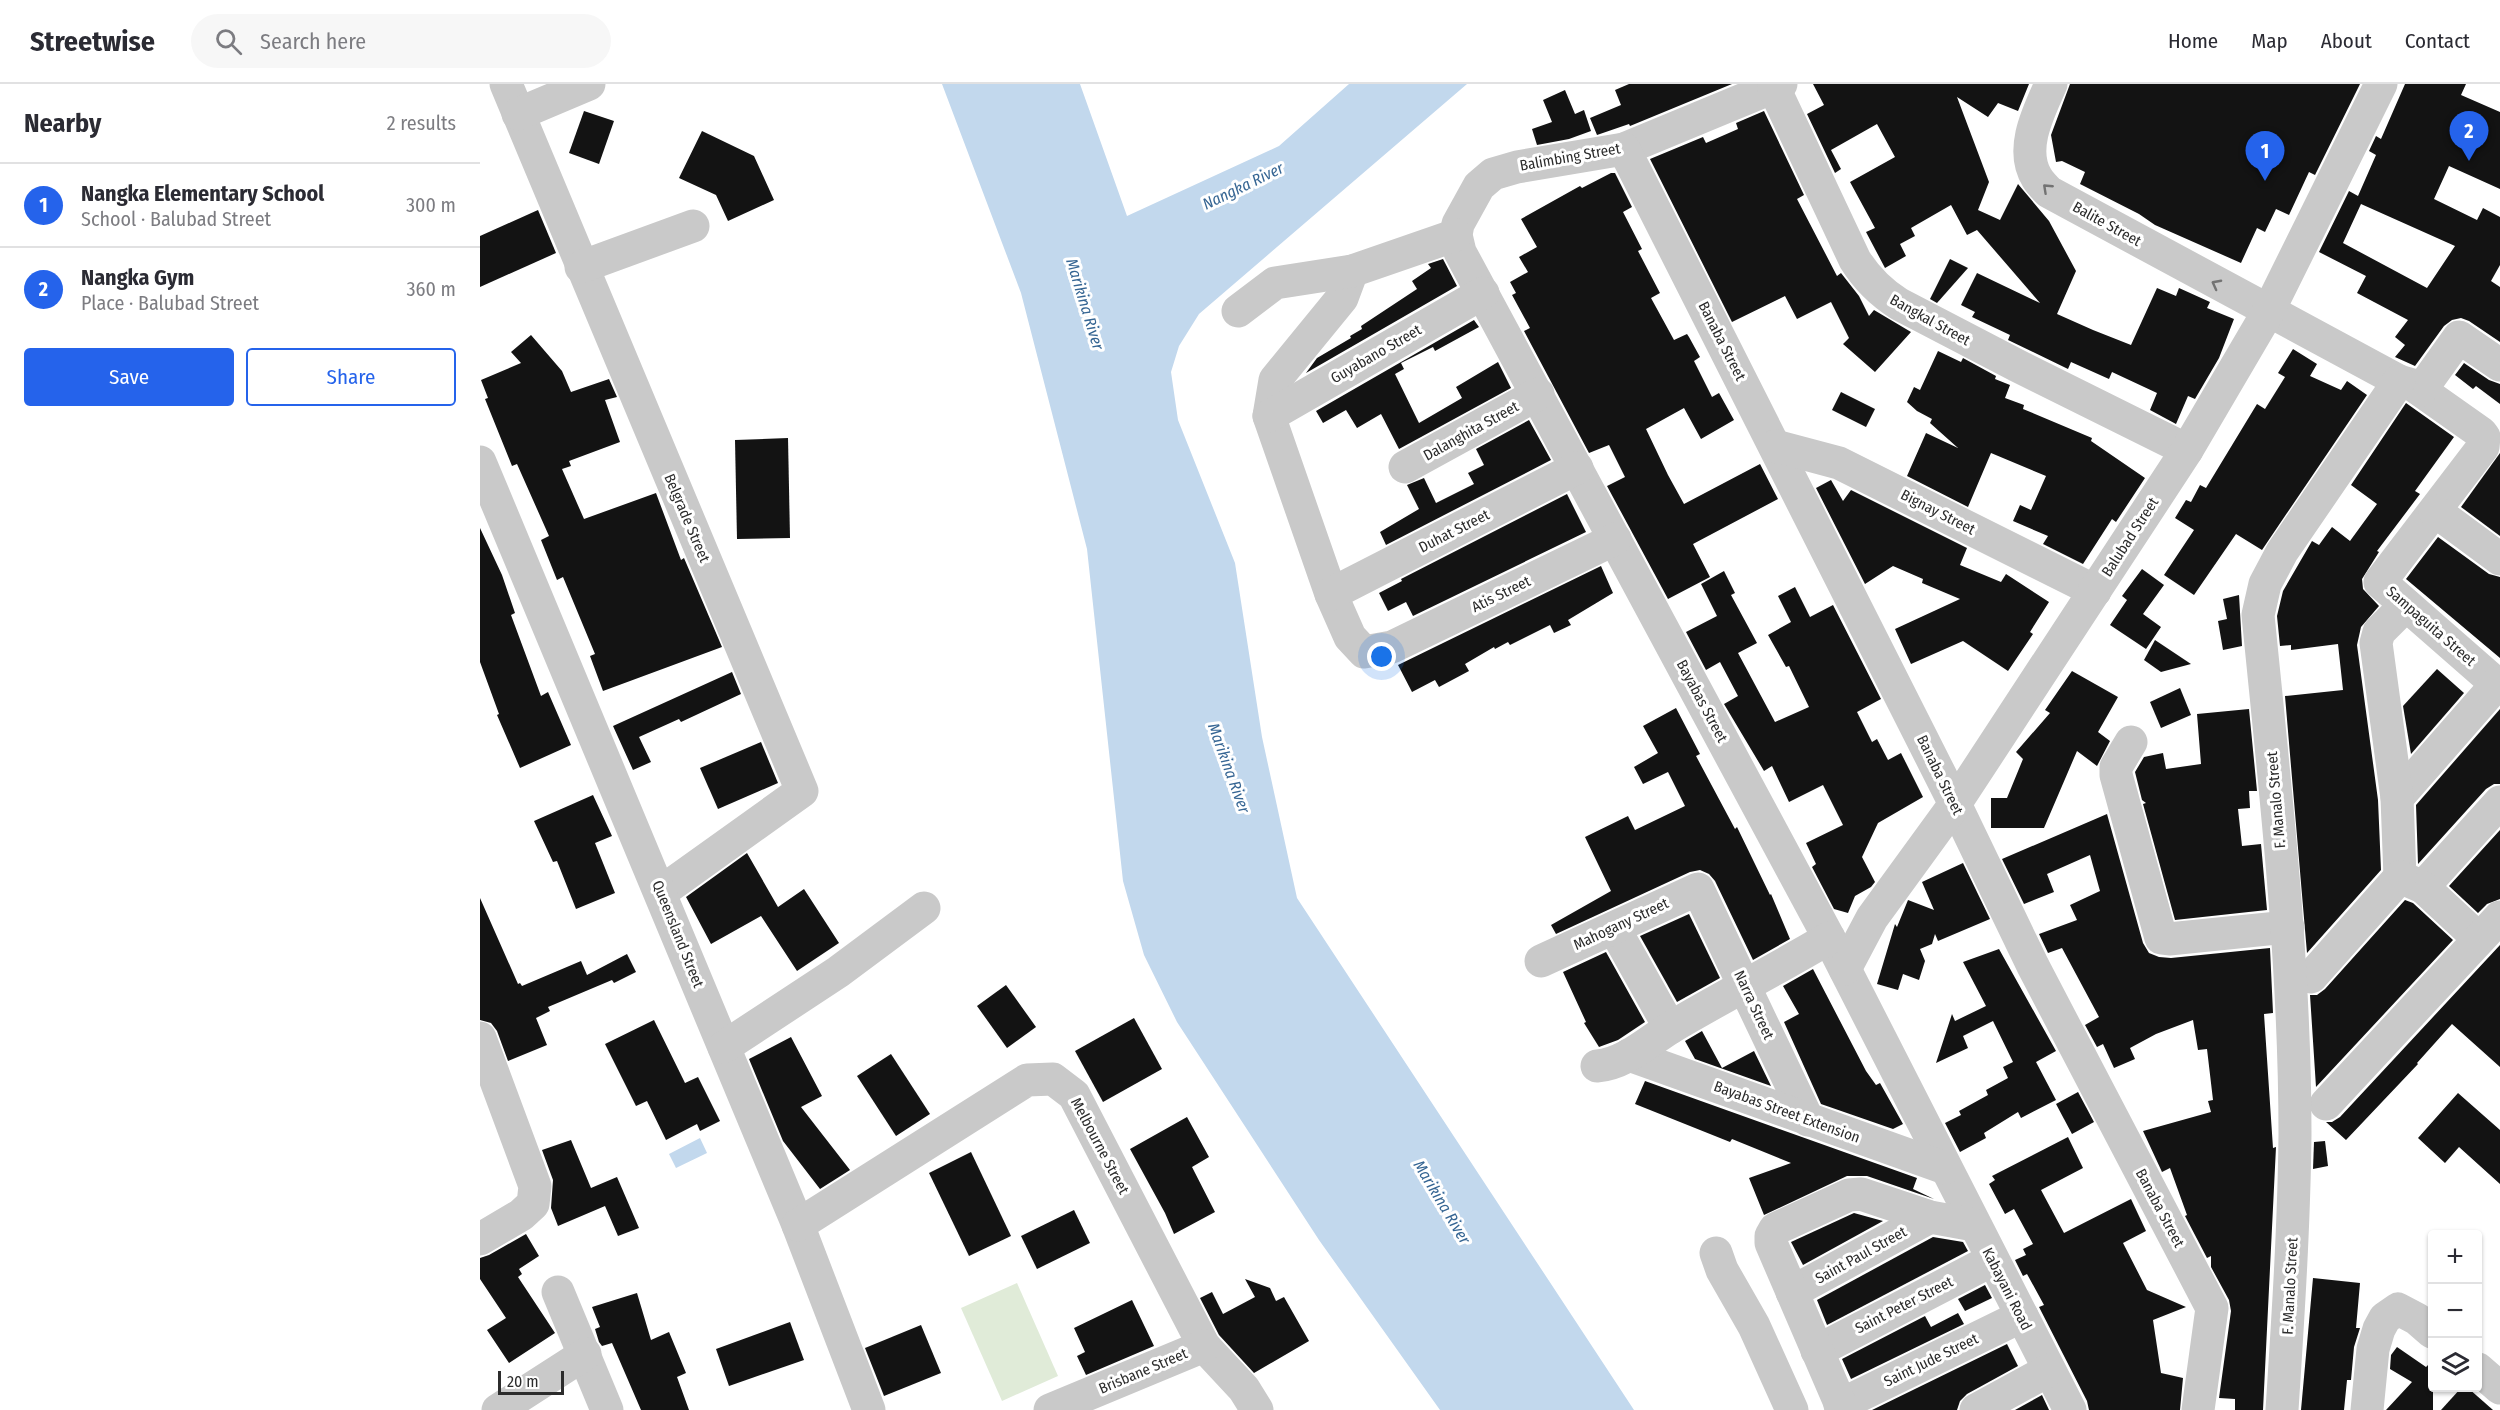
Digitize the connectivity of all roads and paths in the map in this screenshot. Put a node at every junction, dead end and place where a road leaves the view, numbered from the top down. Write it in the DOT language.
graph roads {
  1 [pos="506,84"];
  2 [pos="590,84"];
  3 [pos="2051,84"];
  4 [pos="2381,84"];
  5 [pos="1778,86"];
  6 [pos="518,114"];
  7 [pos="1624,149"];
  8 [pos="693,226"];
  9 [pos="1456,235"];
  10 [pos="581,267"];
  11 [pos="1352,271"];
  12 [pos="1483,293"];
  13 [pos="1238,311"];
  14 [pos="2268,312"];
  15 [pos="2500,365"];
  16 [pos="2410,386"];
  17 [pos="1538,394"];
  18 [pos="1269,416"];
  19 [pos="1775,446"];
  20 [pos="2187,450"];
  21 [pos="2491,454"];
  22 [pos="480,462"];
  23 [pos="1405,467"];
  24 [pos="1576,468"];
  25 [pos="2435,511"];
  26 [pos="1615,539"];
  27 [pos="2500,559"];
  28 [pos="2095,591"];
  29 [pos="1331,594"];
  30 [pos="2406,605"];
  31 [pos="2498,686"];
  32 [pos="2131,742"];
  33 [pos="2397,798"];
  34 [pos="2500,802"];
  35 [pos="1955,804"];
  36 [pos="2412,882"];
  37 [pos="1700,891"];
  38 [pos="661,892"];
  39 [pos="924,908"];
  40 [pos="2288,927"];
  41 [pos="1614,928"];
  42 [pos="2490,928"];
  43 [pos="1829,938"];
  44 [pos="1541,961"];
  45 [pos="1845,969"];
  46 [pos="2312,977"];
  47 [pos="1745,987"];
  48 [pos="1670,1028"];
  49 [pos="480,1038"];
  50 [pos="724,1047"];
  51 [pos="1629,1054"];
  52 [pos="1597,1066"];
  53 [pos="487,1075"];
  54 [pos="2326,1104"];
  55 [pos="1808,1120"];
  56 [pos="1945,1168"];
  57 [pos="1930,1217"];
  58 [pos="798,1225"];
  59 [pos="1974,1225"];
  60 [pos="480,1239"];
  61 [pos="1716,1253"];
  62 [pos="1992,1260"];
  63 [pos="558,1292"];
  64 [pos="1792,1292"];
  65 [pos="2022,1316"];
  66 [pos="2428,1328"];
  67 [pos="1204,1346"];
  68 [pos="1817,1351"];
  69 [pos="585,1354"];
  70 [pos="2049,1370"];
  71 [pos="2482,1372"];
  72 [pos="2500,1388"];
  73 [pos="1841,1407"];
  74 [pos="1053,1409"];
  75 [pos="498,1410"];
  76 [pos="607,1410"];
  77 [pos="869,1410"];
  78 [pos="1257,1410"];
  79 [pos="1792,1410"];
  80 [pos="1976,1410"];
  81 [pos="2070,1410"];
  82 [pos="2198,1410"];
  83 [pos="2282,1410"];
  84 [pos="2367,1410"];
  1 -- 6 [label="street, Belgrade Street"];
  2 -- 6 [label="street"];
  14 -- 3 [label="street, Balite Street, one-way"];
  4 -- 14 [label="street, Balubad Street"];
  5 -- 7 [label="street, Balimbing Street"];
  5 -- 20 [label="street, Bangkal Street"];
  6 -- 10 [label="street, Belgrade Street"];
  7 -- 9 [label="street, Balimbing Street"];
  7 -- 19 [label="street, Banaba Street"];
  8 -- 10 [label="street"];
  9 -- 11 [label="street"];
  9 -- 12 [label="street, Bayabas Street"];
  10 -- 38 [label="street, Belgrade Street"];
  11 -- 13 [label="street"];
  11 -- 18 [label="street"];
  12 -- 17 [label="street, Bayabas Street"];
  12 -- 18 [label="street, Guyabano Street"];
  14 -- 16 [label="street"];
  14 -- 20 [label="street, Balubad Street"];
  15 -- 16 [label="street, F. Manalo Street"];
  16 -- 21 [label="street"];
  16 -- 40 [label="street, F. Manalo Street"];
  17 -- 23 [label="street, Dalanghita Street"];
  17 -- 24 [label="street, Bayabas Street"];
  18 -- 29 [label="street"];
  19 -- 28 [label="street, Bignay Street"];
  19 -- 35 [label="street, Banaba Street"];
  20 -- 28 [label="street, Balubad Street"];
  21 -- 25 [label="street, Sampaguita Street"];
  22 -- 38 [label="street, Queensland Street"];
  24 -- 26 [label="street, Bayabas Street"];
  24 -- 29 [label="street, Duhat Street"];
  25 -- 27 [label="street"];
  25 -- 30 [label="street, Sampaguita Street"];
  26 -- 29 [label="street, Atis Street"];
  26 -- 43 [label="street, Bayabas Street"];
  28 -- 35 [label="street, Balubad Street"];
  30 -- 31 [label="street, Sampaguita Street"];
  30 -- 33 [label="street"];
  31 -- 33 [label="street"];
  32 -- 40 [label="street"];
  33 -- 36 [label="street"];
  34 -- 36 [label="street"];
  35 -- 45 [label="street, Balubad Street"];
  35 -- 82 [label="street, Banaba Street"];
  36 -- 42 [label="street"];
  36 -- 46 [label="street"];
  37 -- 41 [label="street, Mahogany Street"];
  37 -- 47 [label="street, Narra Street"];
  38 -- 50 [label="street, Queensland Street"];
  39 -- 50 [label="street"];
  40 -- 83 [label="street, F. Manalo Street"];
  41 -- 44 [label="street, Mahogany Street"];
  41 -- 48 [label="street"];
  42 -- 54 [label="street"];
  43 -- 45 [label="street, Bayabas Street"];
  43 -- 47 [label="street"];
  45 -- 56 [label="street, Bayabas Street"];
  47 -- 48 [label="street"];
  47 -- 55 [label="street, Narra Street"];
  48 -- 51 [label="street"];
  49 -- 53 [label="street"];
  50 -- 58 [label="street, Queensland Street"];
  51 -- 52 [label="street"];
  51 -- 55 [label="street, Bayabas Street Extension"];
  53 -- 60 [label="street"];
  55 -- 56 [label="street, Bayabas Street Extension"];
  56 -- 59 [label="street, Kabayani Road"];
  57 -- 59 [label="street"];
  57 -- 64 [label="street, Saint Paul Street"];
  57 -- 64 [label="street"];
  58 -- 67 [label="street, Melbourne Street"];
  58 -- 77 [label="street, Queensland Street"];
  59 -- 62 [label="street, Kabayani Road"];
  61 -- 79 [label="street"];
  62 -- 65 [label="street, Kabayani Road"];
  62 -- 68 [label="street, Saint Peter Street"];
  63 -- 69 [label="street"];
  64 -- 68 [label="street"];
  65 -- 70 [label="street, Kabayani Road"];
  65 -- 73 [label="street, Saint Jude Street"];
  66 -- 84 [label="street"];
  67 -- 74 [label="street, Brisbane Street"];
  67 -- 78 [label="street, Melbourne Street"];
  68 -- 73 [label="street"];
  69 -- 75 [label="street"];
  69 -- 76 [label="street"];
  70 -- 80 [label="street"];
  70 -- 81 [label="street, Kabayani Road"];
  71 -- 72 [label="street"];
}
